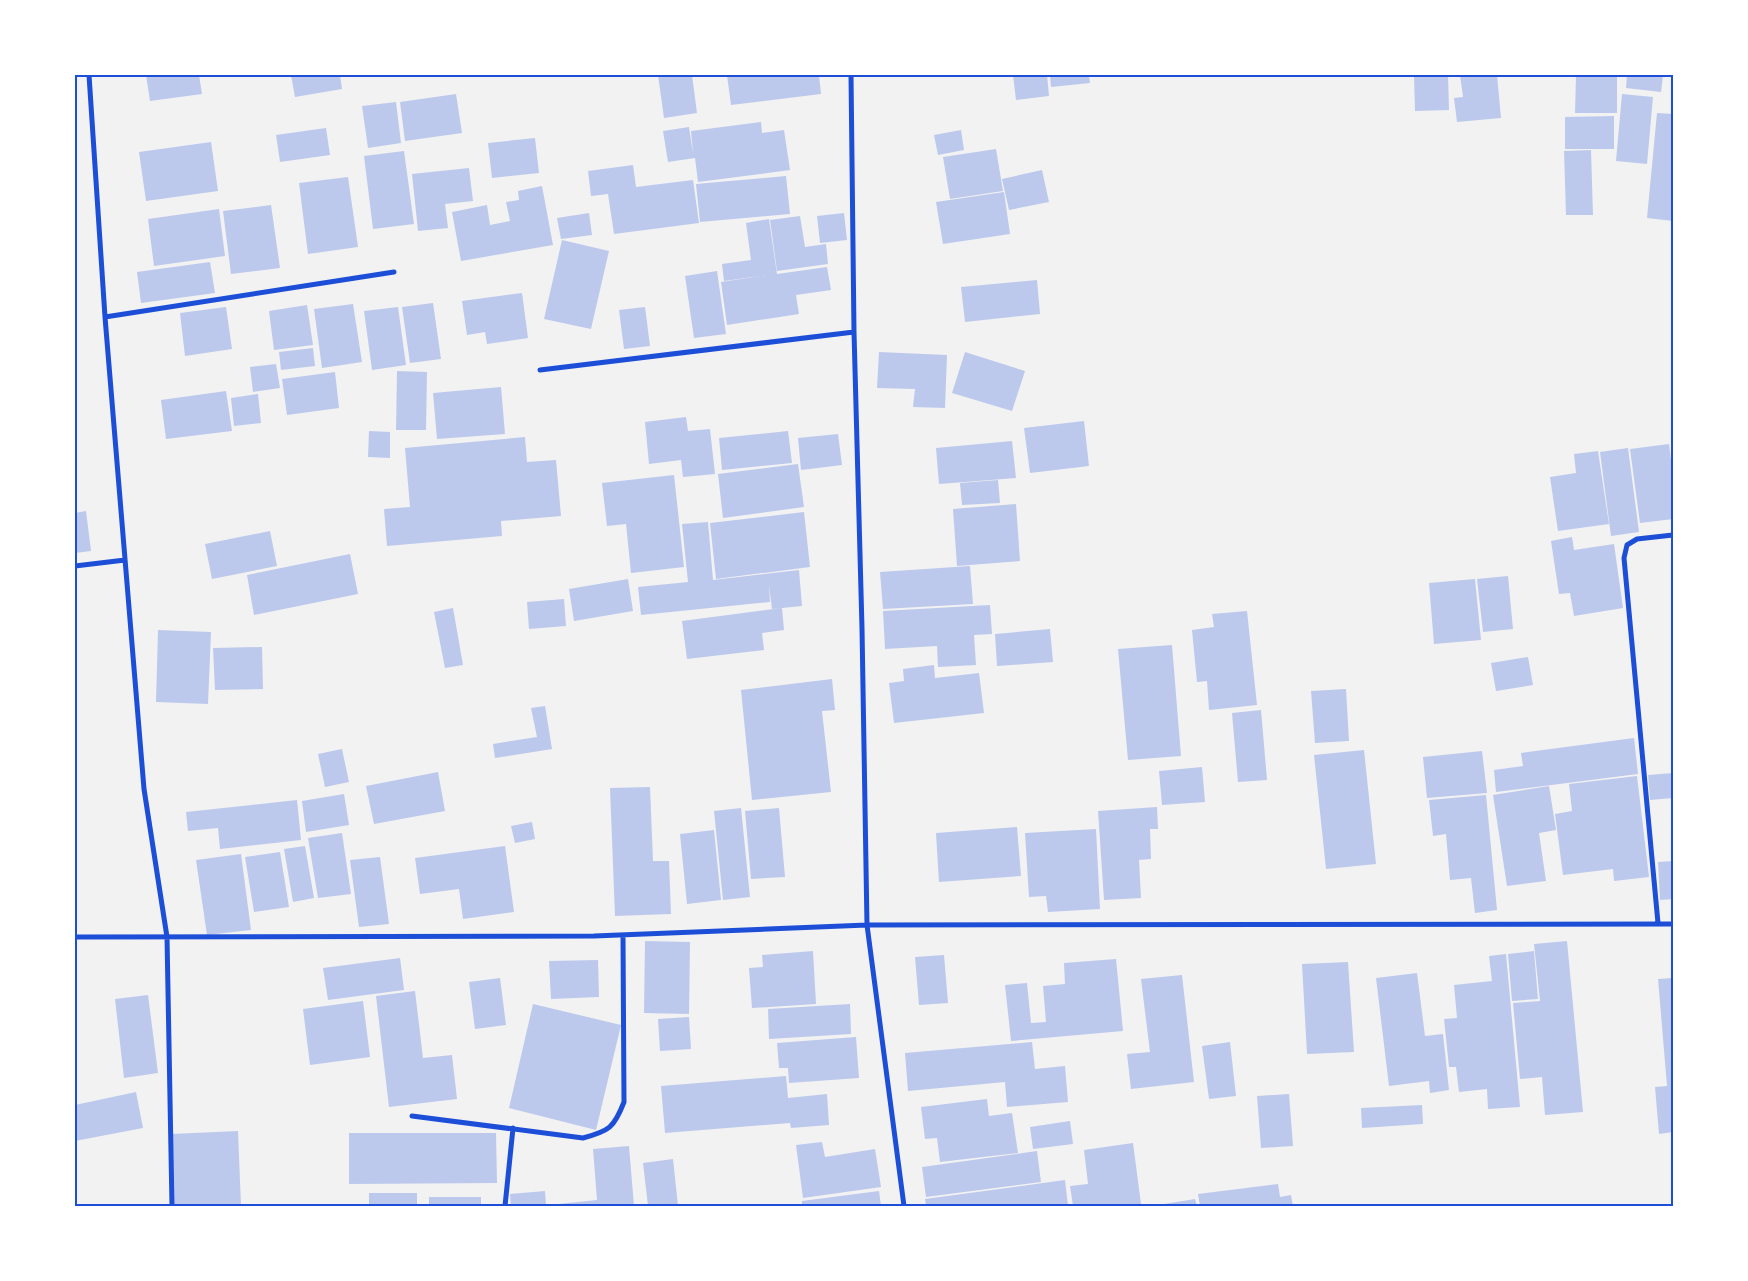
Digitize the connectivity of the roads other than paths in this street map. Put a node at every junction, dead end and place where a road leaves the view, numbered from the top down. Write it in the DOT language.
graph roads {
  1 [pos="89,75"];
  2 [pos="851,75"];
  3 [pos="394,272"];
  4 [pos="105,317"];
  5 [pos="854,332"];
  6 [pos="540,370"];
  7 [pos="1673,535"];
  8 [pos="125,560"];
  9 [pos="75,566"];
  10 [pos="1658,924"];
  11 [pos="1673,924"];
  12 [pos="867,925"];
  13 [pos="623,935"];
  14 [pos="75,937"];
  15 [pos="167,937"];
  16 [pos="412,1116"];
  17 [pos="513,1128"];
  18 [pos="172,1206"];
  19 [pos="505,1206"];
  20 [pos="904,1206"];
  1 -- 4 [label="street"];
  2 -- 5 [label="street"];
  3 -- 4 [label="street"];
  4 -- 8 [label="street"];
  5 -- 6 [label="street"];
  5 -- 12 [label="street"];
  7 -- 10 [label="street"];
  8 -- 9 [label="street"];
  8 -- 15 [label="street"];
  10 -- 11 [label="street"];
  10 -- 12 [label="street"];
  12 -- 13 [label="street"];
  12 -- 20 [label="street"];
  13 -- 15 [label="street"];
  13 -- 17 [label="street"];
  14 -- 15 [label="street"];
  15 -- 18 [label="street"];
  16 -- 17 [label="street"];
  17 -- 19 [label="street"];
}
